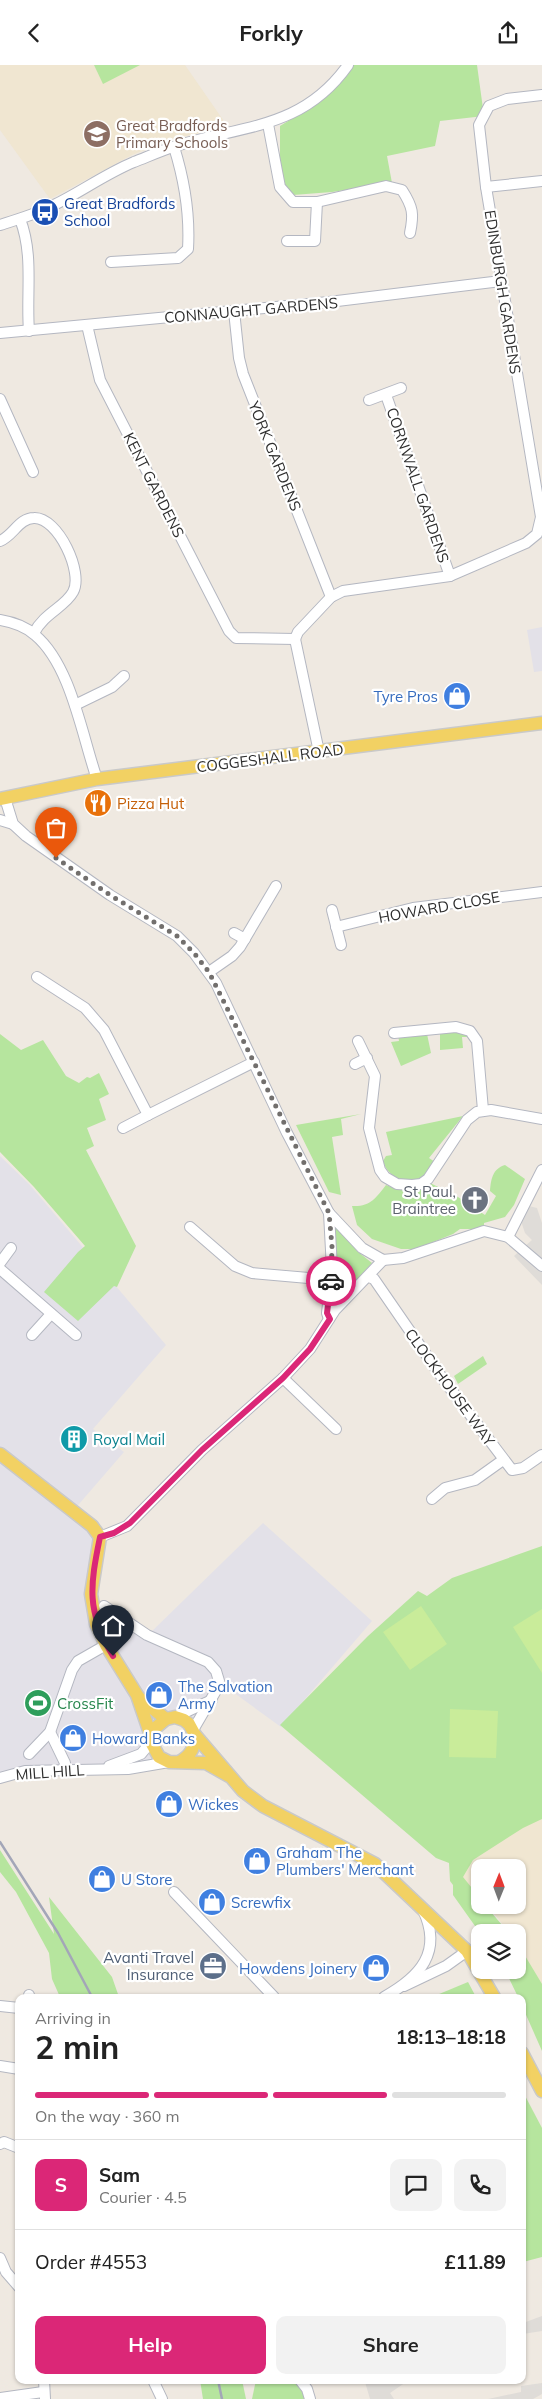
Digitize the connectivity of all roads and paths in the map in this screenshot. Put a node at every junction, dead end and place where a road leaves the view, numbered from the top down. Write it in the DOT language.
graph roads {
  1 [pos="348,65"];
  2 [pos="542,95"];
  3 [pos="268,124"];
  4 [pos="174,147"];
  5 [pos="542,181"];
  6 [pos="486,187"];
  7 [pos="317,202"];
  8 [pos="20,219"];
  9 [pos="0,225"];
  10 [pos="410,233"];
  11 [pos="287,241"];
  12 [pos="111,262"];
  13 [pos="501,281"];
  14 [pos="234,311"];
  15 [pos="87,325"];
  16 [pos="29,331"];
  17 [pos="0,333"];
  18 [pos="401,389"];
  19 [pos="386,395"];
  20 [pos="0,399"];
  21 [pos="369,400"];
  22 [pos="32,472"];
  23 [pos="0,541"];
  24 [pos="450,576"];
  25 [pos="331,597"];
  26 [pos="0,620"];
  27 [pos="34,633"];
  28 [pos="295,639"];
  29 [pos="124,676"];
  30 [pos="75,705"];
  31 [pos="542,723"];
  32 [pos="319,752"];
  33 [pos="97,779"];
  34 [pos="3,798"];
  35 [pos="0,820"];
  36 [pos="13,824"];
  37 [pos="276,886"];
  38 [pos="542,892"];
  39 [pos="332,910"];
  40 [pos="336,927"];
  41 [pos="234,933"];
  42 [pos="245,939"];
  43 [pos="341,945"];
  44 [pos="209,972"];
  45 [pos="37,977"];
  46 [pos="394,1033"];
  47 [pos="358,1041"];
  48 [pos="367,1058"];
  49 [pos="254,1062"];
  50 [pos="355,1064"];
  51 [pos="483,1110"];
  52 [pos="148,1115"];
  53 [pos="542,1119"];
  54 [pos="123,1128"];
  55 [pos="542,1171"];
  56 [pos="329,1213"];
  57 [pos="190,1227"];
  58 [pos="508,1237"];
  59 [pos="11,1248"];
  60 [pos="383,1261"];
  61 [pos="0,1263"];
  62 [pos="542,1265"];
  63 [pos="0,1269"];
  64 [pos="369,1277"];
  65 [pos="331,1280"];
  66 [pos="51,1314"];
  67 [pos="330,1319"];
  68 [pos="32,1335"];
  69 [pos="76,1335"];
  70 [pos="283,1378"];
  71 [pos="336,1429"];
  72 [pos="0,1454"];
  73 [pos="542,1455"];
  74 [pos="503,1460"];
  75 [pos="432,1499"];
  76 [pos="100,1537"];
  77 [pos="104,1606"];
  78 [pos="106,1645"];
  79 [pos="137,1695"];
  80 [pos="212,1700"];
  81 [pos="170,1718"];
  82 [pos="50,1732"];
  83 [pos="194,1733"];
  84 [pos="151,1739"];
  85 [pos="29,1754"];
  86 [pos="175,1761"];
  87 [pos="65,1763"];
  88 [pos="101,1769"];
  89 [pos="229,1776"];
  90 [pos="0,1778"];
  91 [pos="174,1892"];
  92 [pos="421,1906"];
  93 [pos="467,1951"];
  94 [pos="403,1987"];
  95 [pos="271,1994"];
  96 [pos="390,1994"];
  97 [pos="492,1994"];
  98 [pos="0,2006"];
  99 [pos="15,2008"];
  100 [pos="526,2061"];
  101 [pos="0,2066"];
  102 [pos="15,2068"];
  103 [pos="542,2091"];
  104 [pos="0,2144"];
  105 [pos="15,2146"];
  106 [pos="0,2258"];
  107 [pos="15,2282"];
  108 [pos="155,2384"];
  109 [pos="303,2384"];
  110 [pos="44,2396"];
  111 [pos="0,2397"];
  112 [pos="162,2399"];
  113 [pos="310,2399"];
  1 -- 3 [label="street"];
  2 -- 6 [label="street, EDINBURGH GARDENS"];
  3 -- 4 [label="street"];
  3 -- 7 [label="street"];
  4 -- 8 [label="street"];
  4 -- 12 [label="street"];
  5 -- 6 [label="street"];
  6 -- 13 [label="street, EDINBURGH GARDENS"];
  7 -- 10 [label="street"];
  7 -- 11 [label="street"];
  8 -- 9 [label="street"];
  8 -- 16 [label="street"];
  13 -- 14 [label="street, CONNAUGHT GARDENS"];
  13 -- 24 [label="street, EDINBURGH GARDENS"];
  14 -- 15 [label="street, CONNAUGHT GARDENS"];
  14 -- 25 [label="street, YORK GARDENS"];
  15 -- 16 [label="street, CONNAUGHT GARDENS"];
  15 -- 28 [label="street, KENT GARDENS"];
  16 -- 17 [label="street, CONNAUGHT GARDENS"];
  18 -- 19 [label="street, CORNWALL GARDENS"];
  19 -- 21 [label="street, CORNWALL GARDENS"];
  19 -- 24 [label="street, CORNWALL GARDENS"];
  20 -- 22 [label="street"];
  23 -- 27 [label="street"];
  24 -- 25 [label="street"];
  25 -- 28 [label="street"];
  26 -- 27 [label="street"];
  27 -- 30 [label="street"];
  28 -- 32 [label="street"];
  29 -- 30 [label="street"];
  30 -- 33 [label="street"];
  31 -- 32 [label="main road, COGGESHALL ROAD"];
  32 -- 33 [label="main road, COGGESHALL ROAD"];
  33 -- 34 [label="main road, COGGESHALL ROAD"];
  34 -- 36 [label="street"];
  35 -- 36 [label="street"];
  36 -- 44 [label="street"];
  37 -- 42 [label="street"];
  38 -- 40 [label="street, HOWARD CLOSE"];
  39 -- 40 [label="street"];
  40 -- 43 [label="street"];
  41 -- 42 [label="street"];
  42 -- 44 [label="street"];
  44 -- 49 [label="street"];
  45 -- 52 [label="street"];
  46 -- 51 [label="street"];
  47 -- 48 [label="street"];
  48 -- 50 [label="street"];
  48 -- 51 [label="street"];
  49 -- 52 [label="street"];
  49 -- 56 [label="street"];
  51 -- 53 [label="street"];
  52 -- 54 [label="street"];
  55 -- 58 [label="street"];
  56 -- 60 [label="street"];
  56 -- 65 [label="street"];
  57 -- 65 [label="street"];
  58 -- 60 [label="street"];
  58 -- 62 [label="street"];
  59 -- 61 [label="street"];
  60 -- 64 [label="street"];
  63 -- 66 [label="street"];
  64 -- 67 [label="street"];
  64 -- 74 [label="street, CLOCKHOUSE WAY"];
  65 -- 67 [label="street"];
  66 -- 68 [label="street"];
  66 -- 69 [label="street"];
  67 -- 70 [label="street"];
  70 -- 71 [label="street"];
  70 -- 76 [label="street"];
  72 -- 76 [label="main road"];
  73 -- 74 [label="street, CLOCKHOUSE WAY"];
  74 -- 75 [label="street"];
  76 -- 78 [label="main road"];
  77 -- 80 [label="street"];
  78 -- 79 [label="main road"];
  78 -- 82 [label="street"];
  79 -- 81 [label="main road"];
  79 -- 84 [label="main road"];
  80 -- 81 [label="street"];
  80 -- 83 [label="street"];
  81 -- 83 [label="main road"];
  81 -- 84 [label="main road"];
  82 -- 85 [label="street"];
  82 -- 87 [label="street"];
  83 -- 86 [label="main road"];
  83 -- 89 [label="main road"];
  84 -- 86 [label="main road"];
  84 -- 88 [label="street, MILL HILL"];
  86 -- 88 [label="street, MILL HILL"];
  86 -- 89 [label="main road"];
  88 -- 90 [label="street, MILL HILL"];
  89 -- 92 [label="main road"];
  91 -- 95 [label="street"];
  92 -- 93 [label="main road"];
  92 -- 94 [label="street"];
  93 -- 94 [label="street"];
  93 -- 97 [label="main road"];
  94 -- 96 [label="street"];
  98 -- 99 [label="street"];
  100 -- 103 [label="main road"];
  101 -- 102 [label="street"];
  104 -- 105 [label="street"];
  106 -- 107 [label="street"];
  108 -- 112 [label="street"];
  109 -- 113 [label="street"];
  110 -- 111 [label="street"];
}
